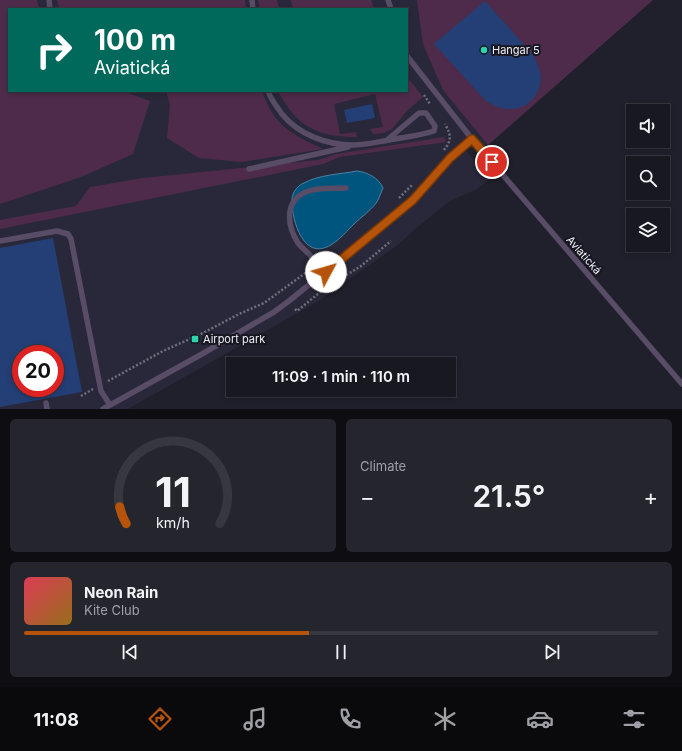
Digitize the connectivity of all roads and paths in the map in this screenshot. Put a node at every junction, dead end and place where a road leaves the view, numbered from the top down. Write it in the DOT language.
graph roads {
  1 [pos="408,57"];
  2 [pos="269,92"];
  3 [pos="472,139"];
  4 [pos="387,140"];
  5 [pos="354,145"];
  6 [pos="249,169"];
  7 [pos="346,188"];
  8 [pos="0,241"];
  9 [pos="391,241"];
  10 [pos="326,272"];
  11 [pos="281,290"];
  12 [pos="289,301"];
  13 [pos="682,384"];
  14 [pos="110,405"];
  15 [pos="103,409"];
  1 -- 3 [label="lane, Aviatická"];
  2 -- 5 [label="lane"];
  3 -- 10 [label="lane"];
  3 -- 13 [label="lane, Aviatická"];
  4 -- 4 [label="lane"];
  4 -- 5 [label="lane"];
  5 -- 6 [label="lane"];
  7 -- 10 [label="lane"];
  8 -- 14 [label="lane"];
  9 -- 12 [label="path"];
  10 -- 12 [label="lane"];
  11 -- 12 [label="path"];
  12 -- 14 [label="lane"];
  14 -- 15 [label="lane"];
}
